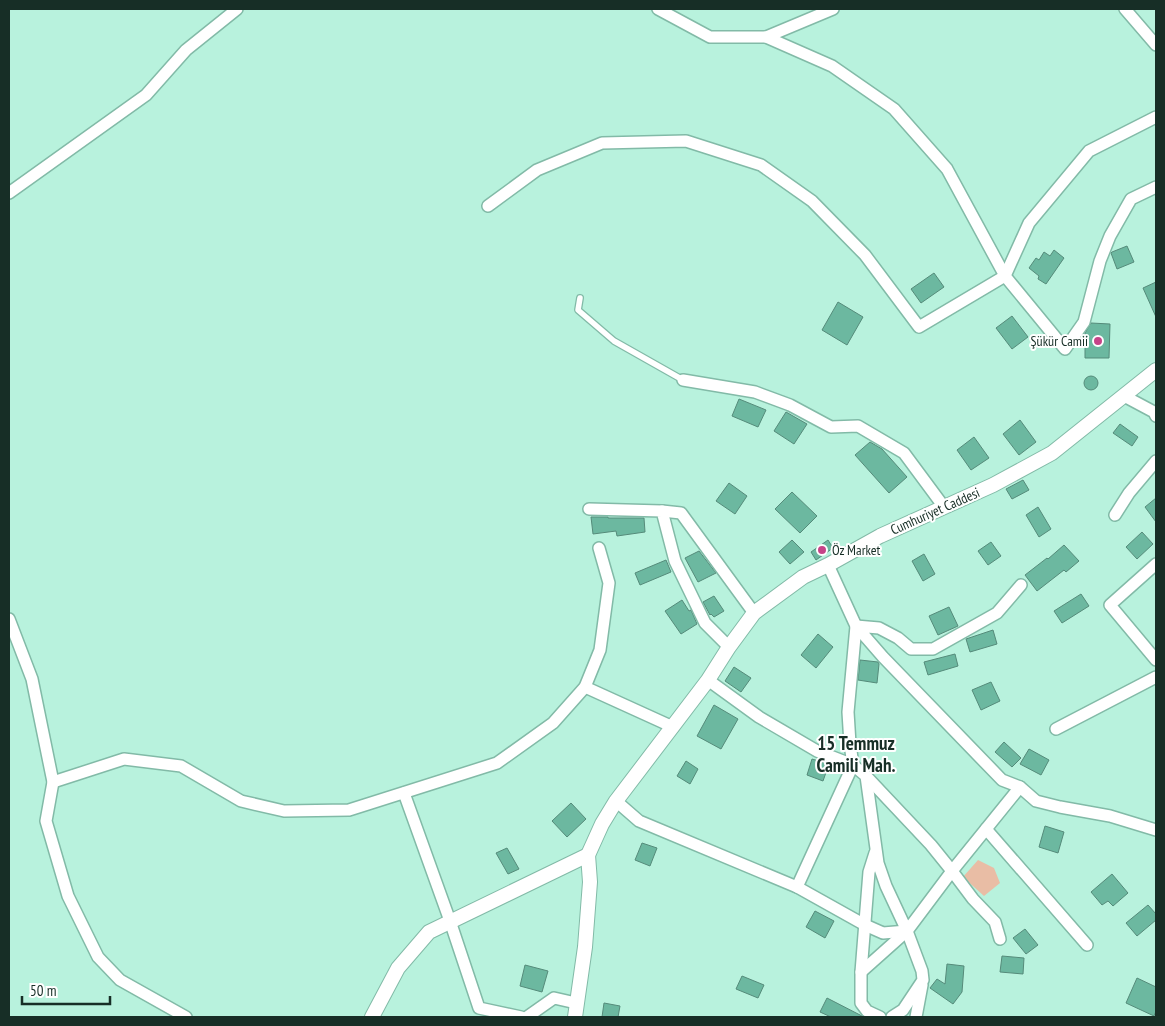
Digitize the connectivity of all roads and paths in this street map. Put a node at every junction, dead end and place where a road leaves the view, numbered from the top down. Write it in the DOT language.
graph roads {
  1 [pos="238,9"];
  2 [pos="658,9"];
  3 [pos="833,9"];
  4 [pos="1126,9"];
  5 [pos="766,37"];
  6 [pos="1156,45"];
  7 [pos="1156,117"];
  8 [pos="1156,186"];
  9 [pos="9,192"];
  10 [pos="488,206"];
  11 [pos="1005,276"];
  12 [pos="580,298"];
  13 [pos="1156,370"];
  14 [pos="682,380"];
  15 [pos="1124,396"];
  16 [pos="1156,416"];
  17 [pos="1156,461"];
  18 [pos="944,506"];
  19 [pos="589,509"];
  20 [pos="662,511"];
  21 [pos="1115,515"];
  22 [pos="599,548"];
  23 [pos="1156,564"];
  24 [pos="828,565"];
  25 [pos="1021,585"];
  26 [pos="754,613"];
  27 [pos="9,619"];
  28 [pos="856,626"];
  29 [pos="729,647"];
  30 [pos="1156,660"];
  31 [pos="1156,677"];
  32 [pos="708,680"];
  33 [pos="585,687"];
  34 [pos="673,727"];
  35 [pos="1056,729"];
  36 [pos="853,765"];
  37 [pos="866,776"];
  38 [pos="53,782"];
  39 [pos="1020,788"];
  40 [pos="404,793"];
  41 [pos="616,801"];
  42 [pos="986,829"];
  43 [pos="1156,830"];
  44 [pos="876,851"];
  45 [pos="588,855"];
  46 [pos="952,871"];
  47 [pos="797,887"];
  48 [pos="450,921"];
  49 [pos="865,925"];
  50 [pos="908,931"];
  51 [pos="1000,939"];
  52 [pos="1087,946"];
  53 [pos="861,972"];
  54 [pos="923,980"];
  55 [pos="576,1003"];
  56 [pos="478,1012"];
  57 [pos="186,1017"];
  58 [pos="372,1017"];
  59 [pos="521,1017"];
  60 [pos="527,1017"];
  61 [pos="575,1017"];
  62 [pos="880,1017"];
  63 [pos="892,1017"];
  64 [pos="916,1017"];
  1 -- 9 [label="street"];
  2 -- 5 [label="street"];
  3 -- 5 [label="street"];
  4 -- 6 [label="street"];
  5 -- 11 [label="street"];
  7 -- 11 [label="street"];
  8 -- 11 [label="street"];
  10 -- 11 [label="street"];
  12 -- 14 [label="lane"];
  13 -- 15 [label="street, Cumhuriyet Caddesi"];
  14 -- 18 [label="street"];
  15 -- 16 [label="street"];
  15 -- 18 [label="street, Cumhuriyet Caddesi"];
  17 -- 21 [label="street"];
  18 -- 24 [label="street, Cumhuriyet Caddesi"];
  19 -- 20 [label="street"];
  20 -- 26 [label="street"];
  20 -- 29 [label="street"];
  22 -- 33 [label="street"];
  23 -- 30 [label="street"];
  24 -- 26 [label="street, Cumhuriyet Caddesi"];
  24 -- 28 [label="street"];
  25 -- 28 [label="street"];
  26 -- 29 [label="street, Cumhuriyet Caddesi"];
  27 -- 38 [label="street"];
  28 -- 36 [label="street"];
  28 -- 39 [label="street"];
  29 -- 32 [label="street, Cumhuriyet Caddesi"];
  31 -- 35 [label="street"];
  32 -- 34 [label="street, Cumhuriyet Caddesi"];
  32 -- 36 [label="street"];
  33 -- 34 [label="street"];
  33 -- 40 [label="street"];
  34 -- 41 [label="street, Cumhuriyet Caddesi"];
  36 -- 37 [label="street"];
  36 -- 47 [label="street"];
  37 -- 44 [label="street"];
  37 -- 46 [label="street"];
  38 -- 40 [label="street"];
  38 -- 57 [label="street"];
  39 -- 42 [label="street"];
  39 -- 43 [label="street"];
  40 -- 48 [label="street"];
  41 -- 45 [label="street, Cumhuriyet Caddesi"];
  41 -- 47 [label="street"];
  42 -- 46 [label="street"];
  42 -- 52 [label="street"];
  44 -- 49 [label="street"];
  44 -- 50 [label="street"];
  45 -- 48 [label="street"];
  45 -- 55 [label="street"];
  46 -- 50 [label="street"];
  46 -- 51 [label="street"];
  47 -- 49 [label="street"];
  48 -- 56 [label="street"];
  48 -- 58 [label="street"];
  49 -- 50 [label="street"];
  49 -- 53 [label="street"];
  50 -- 53 [label="street"];
  50 -- 54 [label="street"];
  53 -- 62 [label="street"];
  54 -- 63 [label="street"];
  54 -- 64 [label="street"];
  55 -- 60 [label="street"];
  55 -- 61 [label="street"];
  56 -- 59 [label="street"];
}
